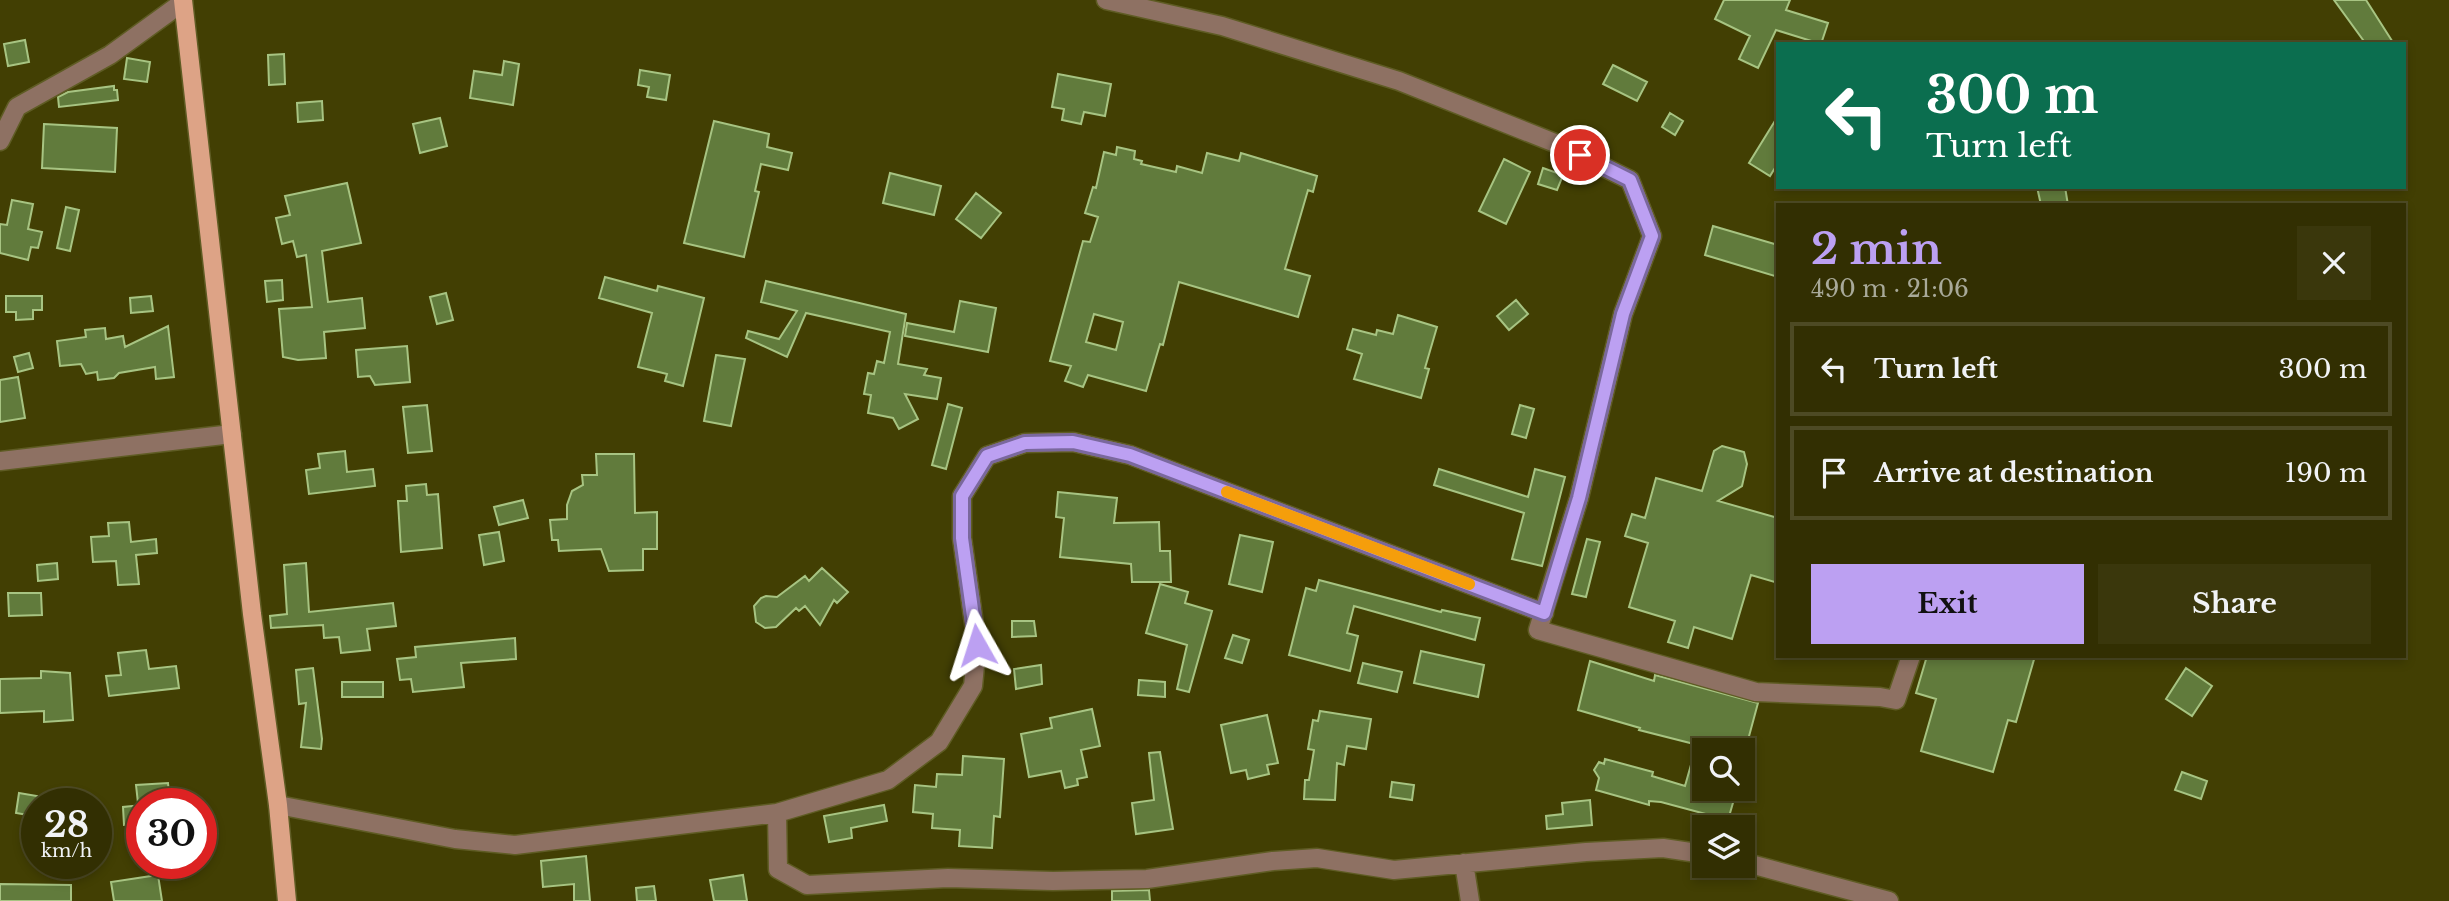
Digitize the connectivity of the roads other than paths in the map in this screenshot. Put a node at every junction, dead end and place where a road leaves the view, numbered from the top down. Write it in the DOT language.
graph roads {
  1 [pos="1105,0"];
  2 [pos="183,1"];
  3 [pos="0,141"];
  4 [pos="232,434"];
  5 [pos="0,461"];
  6 [pos="1544,613"];
  7 [pos="1910,658"];
  8 [pos="278,805"];
  9 [pos="777,813"];
  10 [pos="1692,852"];
  11 [pos="1464,863"];
  12 [pos="1755,865"];
  13 [pos="287,901"];
  14 [pos="1470,901"];
  15 [pos="1889,901"];
  1 -- 6 [label="street"];
  2 -- 3 [label="street"];
  2 -- 4 [label="main road"];
  4 -- 5 [label="street"];
  4 -- 8 [label="main road"];
  6 -- 7 [label="street"];
  6 -- 9 [label="street"];
  8 -- 9 [label="street"];
  8 -- 13 [label="main road"];
  9 -- 11 [label="street"];
  10 -- 11 [label="street"];
  11 -- 14 [label="street"];
  12 -- 15 [label="street"];
}
